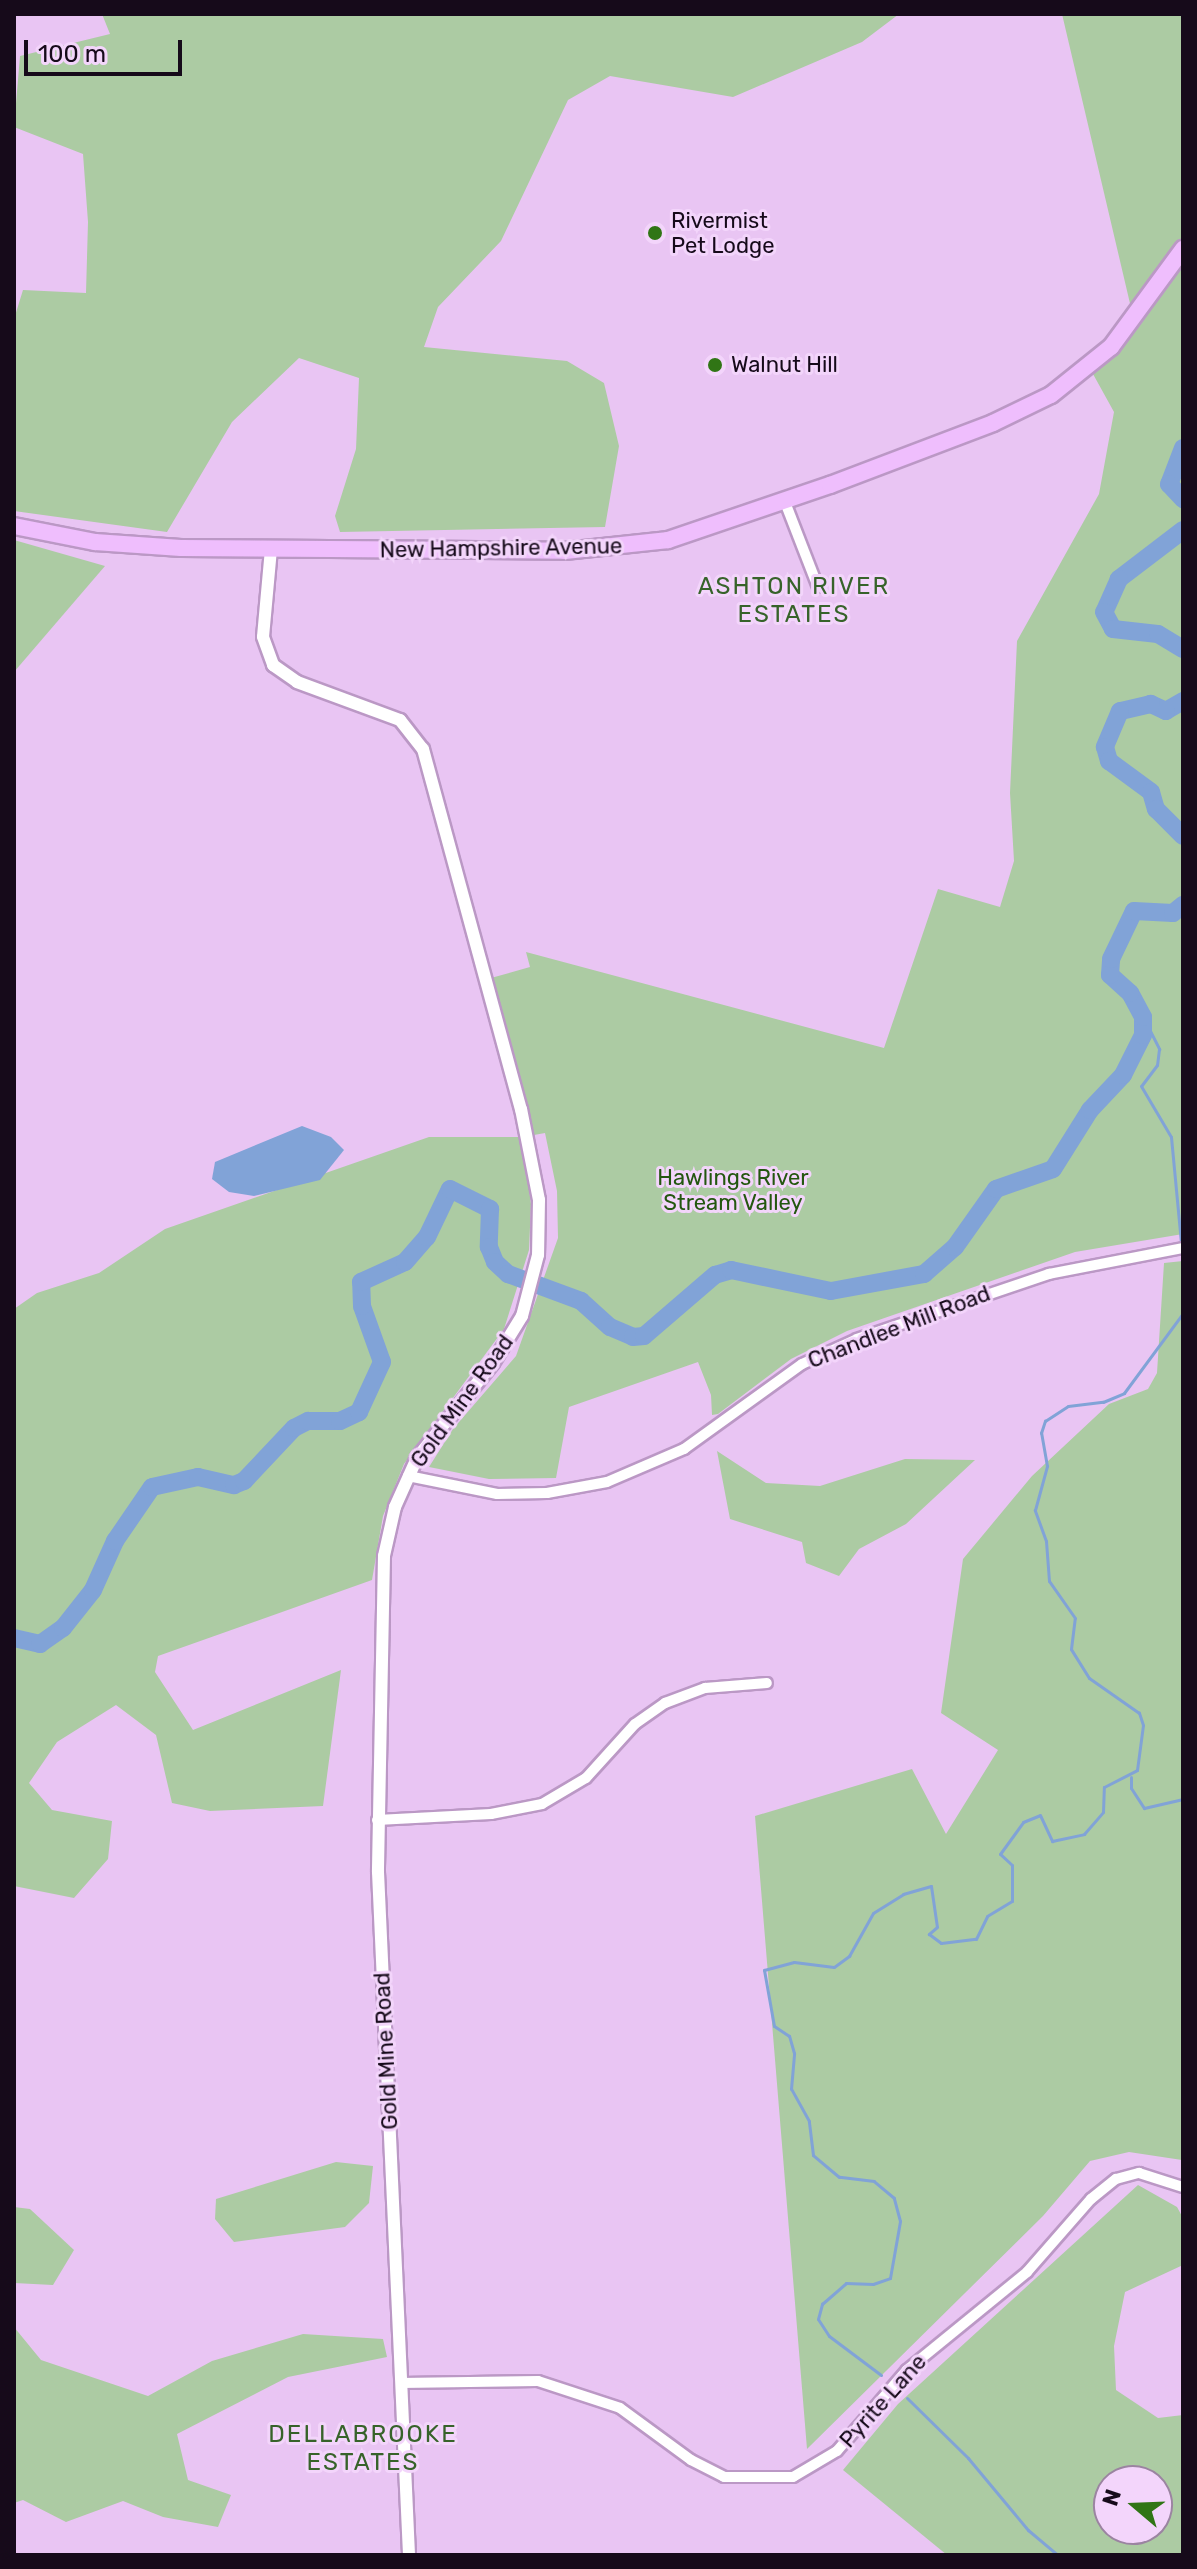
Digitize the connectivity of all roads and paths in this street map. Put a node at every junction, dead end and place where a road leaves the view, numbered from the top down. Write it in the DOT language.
graph roads {
  1 [pos="1183,249"];
  2 [pos="785,502"];
  3 [pos="14,526"];
  4 [pos="271,549"];
  5 [pos="818,587"];
  6 [pos="1177,1249"];
  7 [pos="408,1476"];
  8 [pos="767,1683"];
  9 [pos="377,1820"];
  10 [pos="1183,2187"];
  11 [pos="401,2383"];
  12 [pos="409,2555"];
  1 -- 2 [label="main road, New Hampshire Avenue"];
  2 -- 4 [label="main road, New Hampshire Avenue"];
  2 -- 5 [label="street"];
  3 -- 4 [label="main road, New Hampshire Avenue"];
  4 -- 7 [label="street, Gold Mine Road"];
  6 -- 7 [label="street, Chandlee Mill Road"];
  7 -- 9 [label="street, Gold Mine Road"];
  8 -- 9 [label="street"];
  9 -- 11 [label="street, Gold Mine Road"];
  10 -- 11 [label="street, Pyrite Lane"];
  11 -- 12 [label="street, Gold Mine Road"];
}
